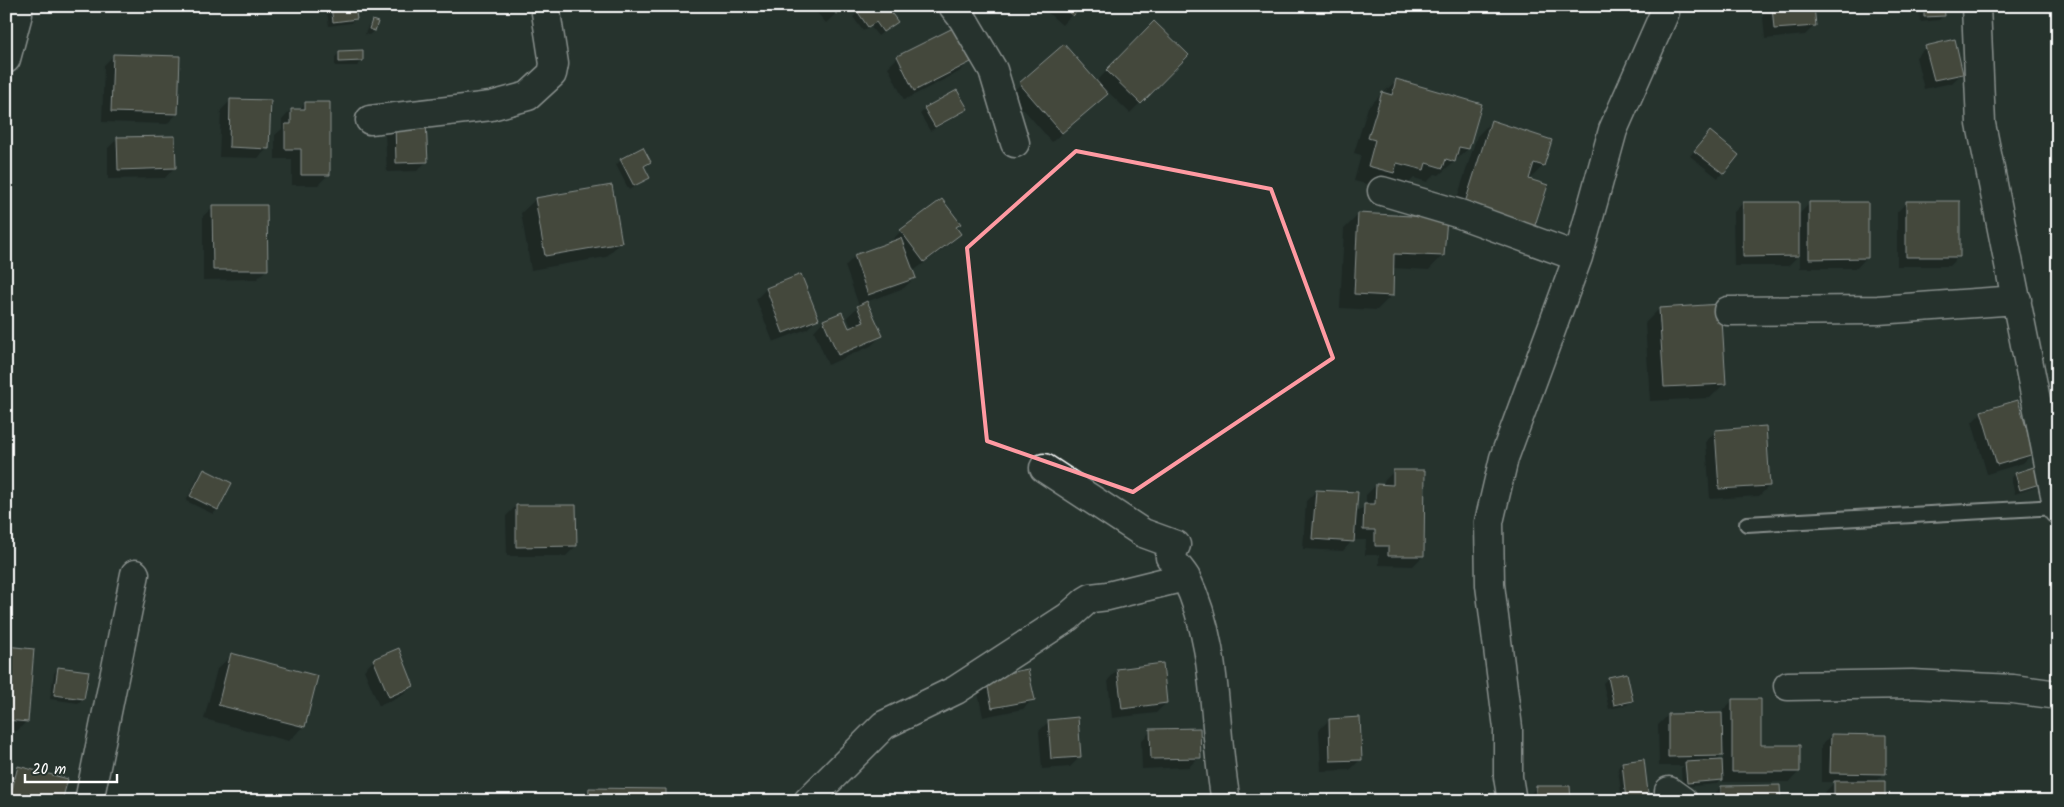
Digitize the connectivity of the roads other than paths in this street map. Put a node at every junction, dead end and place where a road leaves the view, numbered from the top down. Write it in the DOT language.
graph roads {
  1 [pos="18,6"];
  2 [pos="545,6"];
  3 [pos="953,6"];
  4 [pos="1976,6"];
  5 [pos="1665,12"];
  6 [pos="6,58"];
  7 [pos="370,120"];
  8 [pos="1014,143"];
  9 [pos="1382,191"];
  10 [pos="1578,257"];
  11 [pos="2017,300"];
  12 [pos="1728,311"];
  13 [pos="1044,468"];
  14 [pos="2057,508"];
  15 [pos="1747,524"];
  16 [pos="135,574"];
  17 [pos="1185,577"];
  18 [pos="1788,686"];
  19 [pos="2058,695"];
  20 [pos="89,801"];
  21 [pos="808,801"];
  22 [pos="1226,801"];
  23 [pos="1512,801"];
  1 -- 6 [label="street"];
  2 -- 7 [label="street"];
  3 -- 8 [label="street"];
  4 -- 11 [label="street"];
  5 -- 10 [label="street"];
  9 -- 10 [label="street"];
  10 -- 23 [label="street"];
  11 -- 12 [label="street"];
  11 -- 14 [label="street"];
  13 -- 17 [label="street"];
  14 -- 15 [label="lane"];
  16 -- 20 [label="street"];
  17 -- 21 [label="street"];
  17 -- 22 [label="street"];
  18 -- 19 [label="street"];
}
